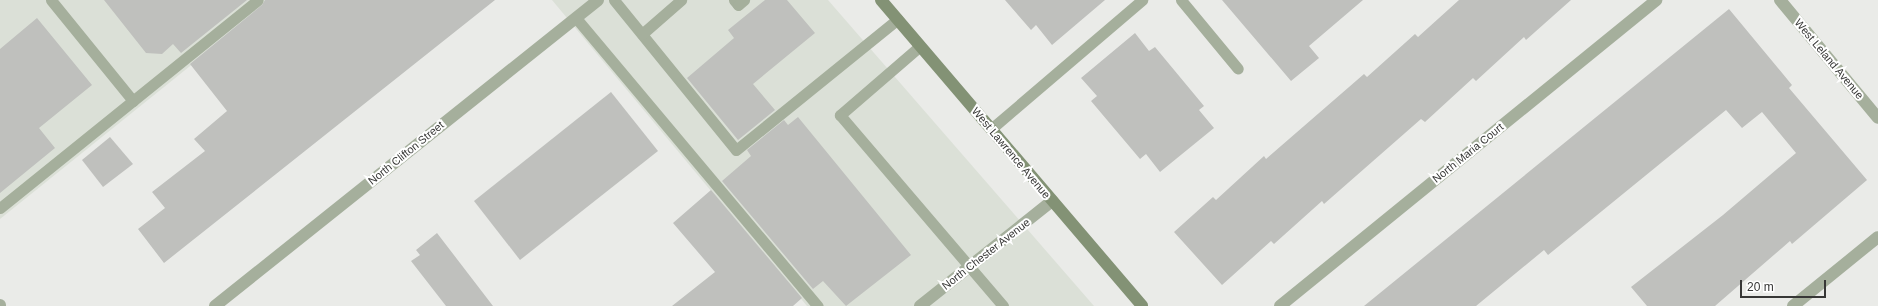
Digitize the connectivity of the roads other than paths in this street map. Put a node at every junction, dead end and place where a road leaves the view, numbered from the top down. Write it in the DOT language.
graph roads {
  1 [pos="51,0"];
  2 [pos="258,0"];
  3 [pos="598,0"];
  4 [pos="614,0"];
  5 [pos="681,0"];
  6 [pos="734,0"];
  7 [pos="744,0"];
  8 [pos="881,0"];
  9 [pos="1142,0"];
  10 [pos="1181,0"];
  11 [pos="1656,0"];
  12 [pos="1780,0"];
  13 [pos="576,18"];
  14 [pos="898,19"];
  15 [pos="642,34"];
  16 [pos="920,46"];
  17 [pos="1238,69"];
  18 [pos="133,101"];
  19 [pos="1878,118"];
  20 [pos="991,129"];
  21 [pos="1052,201"];
  22 [pos="0,208"];
  23 [pos="1878,237"];
  24 [pos="970,266"];
  25 [pos="215,306"];
  26 [pos="818,306"];
  27 [pos="920,306"];
  28 [pos="1003,306"];
  29 [pos="1142,306"];
  30 [pos="1280,306"];
  31 [pos="1793,306"];
  1 -- 18 [label="lane"];
  2 -- 18 [label="lane"];
  3 -- 13 [label="street, North Clifton Street"];
  4 -- 15 [label="lane"];
  5 -- 15 [label="lane"];
  6 -- 7 [label="lane"];
  8 -- 14 [label="main road, West Lawrence Avenue"];
  9 -- 20 [label="lane"];
  10 -- 17 [label="lane"];
  11 -- 30 [label="street, North Maria Court"];
  12 -- 19 [label="street, West Leland Avenue"];
  13 -- 25 [label="street, North Clifton Street"];
  13 -- 26 [label="lane"];
  14 -- 15 [label="lane"];
  14 -- 16 [label="main road, West Lawrence Avenue"];
  16 -- 20 [label="main road, West Lawrence Avenue"];
  16 -- 24 [label="lane"];
  18 -- 22 [label="lane"];
  20 -- 21 [label="main road, West Lawrence Avenue"];
  21 -- 24 [label="street, North Chester Avenue"];
  21 -- 29 [label="main road, West Lawrence Avenue"];
  23 -- 31 [label="street"];
  24 -- 27 [label="street, North Chester Avenue"];
  24 -- 28 [label="lane"];
}
